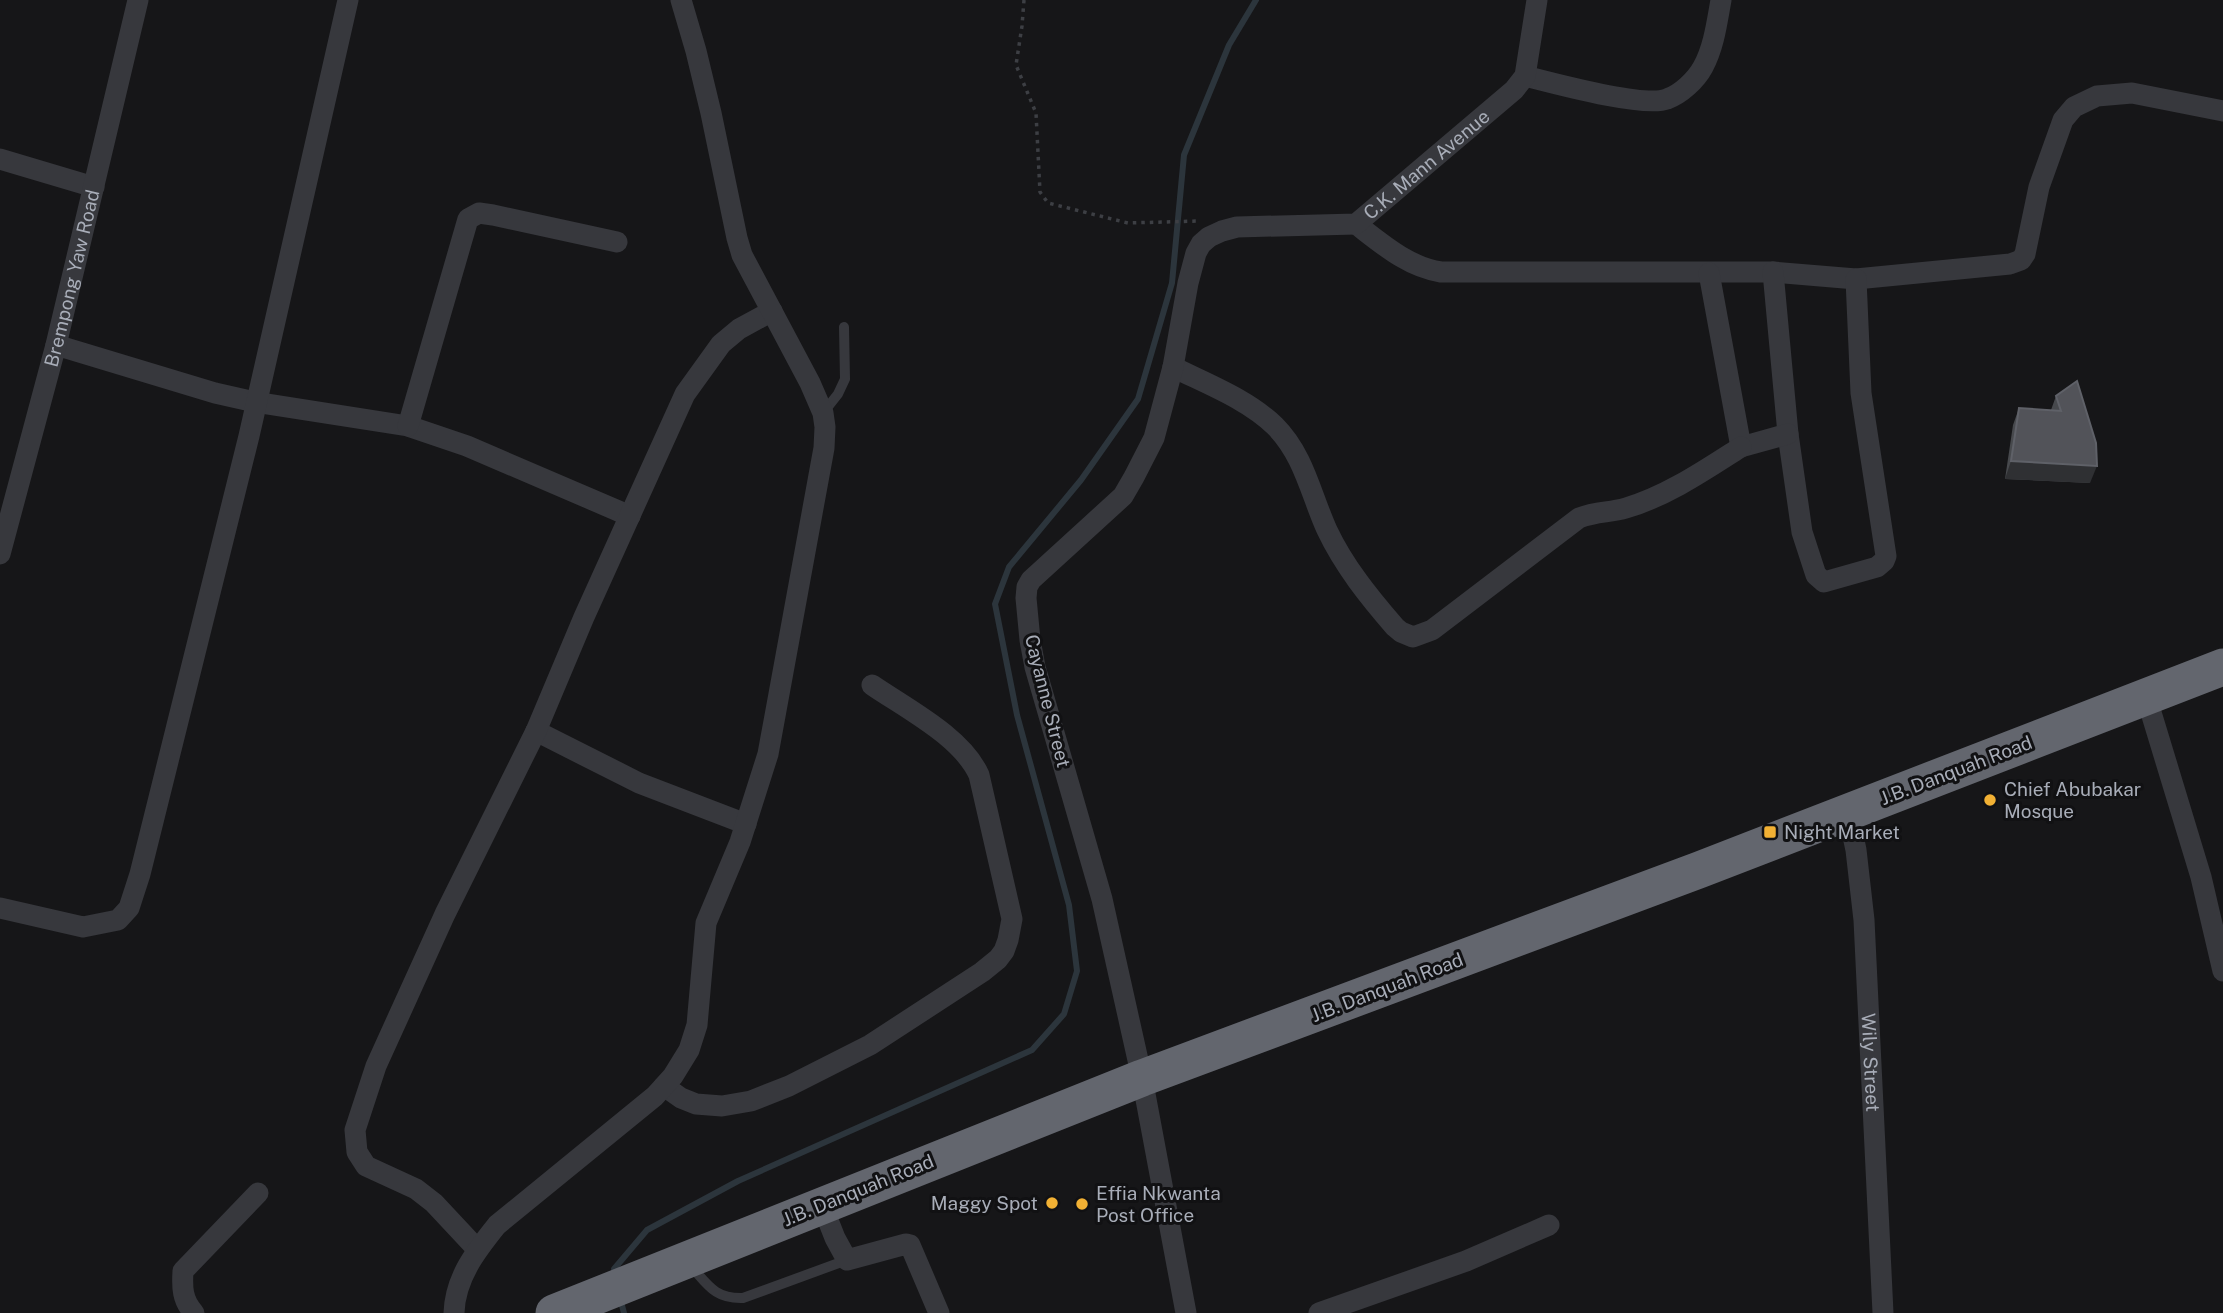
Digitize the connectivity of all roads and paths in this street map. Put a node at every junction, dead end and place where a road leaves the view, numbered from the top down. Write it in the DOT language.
graph roads {
  1 [pos="138,0"];
  2 [pos="348,0"];
  3 [pos="681,0"];
  4 [pos="1024,0"];
  5 [pos="1537,0"];
  6 [pos="1721,0"];
  7 [pos="1525,76"];
  8 [pos="2223,111"];
  9 [pos="0,159"];
  10 [pos="94,187"];
  11 [pos="1196,221"];
  12 [pos="1356,224"];
  13 [pos="617,242"];
  14 [pos="1773,272"];
  15 [pos="1709,273"];
  16 [pos="1856,279"];
  17 [pos="772,311"];
  18 [pos="844,327"];
  19 [pos="55,345"];
  20 [pos="1173,367"];
  21 [pos="255,402"];
  22 [pos="822,413"];
  23 [pos="408,426"];
  24 [pos="1788,434"];
  25 [pos="1741,447"];
  26 [pos="630,516"];
  27 [pos="0,554"];
  28 [pos="2223,667"];
  29 [pos="872,685"];
  30 [pos="2146,696"];
  31 [pos="536,731"];
  32 [pos="1848,812"];
  33 [pos="746,824"];
  34 [pos="0,908"];
  35 [pos="2223,971"];
  36 [pos="1142,1078"];
  37 [pos="664,1086"];
  38 [pos="258,1193"];
  39 [pos="822,1205"];
  40 [pos="1549,1225"];
  41 [pos="477,1249"];
  42 [pos="686,1259"];
  43 [pos="847,1260"];
  44 [pos="194,1313"];
  45 [pos="454,1313"];
  46 [pos="554,1313"];
  47 [pos="939,1313"];
  48 [pos="1186,1313"];
  49 [pos="1319,1313"];
  50 [pos="1883,1313"];
  1 -- 10 [label="street, Brempong Yaw Road"];
  2 -- 21 [label="street"];
  3 -- 17 [label="street"];
  4 -- 11 [label="path"];
  5 -- 7 [label="street"];
  6 -- 7 [label="street"];
  7 -- 12 [label="street, C.K. Mann Avenue"];
  8 -- 16 [label="street"];
  9 -- 10 [label="street"];
  10 -- 19 [label="street, Brempong Yaw Road"];
  12 -- 15 [label="street"];
  12 -- 20 [label="street, C.K. Mann Avenue"];
  13 -- 23 [label="street"];
  14 -- 15 [label="street"];
  14 -- 16 [label="street"];
  14 -- 24 [label="street"];
  15 -- 25 [label="street"];
  16 -- 24 [label="street"];
  17 -- 22 [label="street"];
  17 -- 26 [label="street"];
  18 -- 22 [label="lane"];
  19 -- 21 [label="street"];
  19 -- 27 [label="street, Brempong Yaw Road"];
  20 -- 25 [label="street"];
  20 -- 36 [label="street, Cayanne Street"];
  21 -- 23 [label="street"];
  21 -- 34 [label="street"];
  22 -- 33 [label="street"];
  23 -- 26 [label="street"];
  24 -- 25 [label="street"];
  26 -- 31 [label="street"];
  28 -- 30 [label="highway, J.B. Danquah Road"];
  29 -- 37 [label="street"];
  30 -- 32 [label="highway, J.B. Danquah Road"];
  30 -- 35 [label="street"];
  31 -- 33 [label="street"];
  31 -- 41 [label="street"];
  32 -- 36 [label="highway, J.B. Danquah Road"];
  32 -- 50 [label="street, Wily Street"];
  33 -- 37 [label="street"];
  36 -- 39 [label="highway, J.B. Danquah Road"];
  36 -- 48 [label="street, Cayanne Street"];
  37 -- 41 [label="street"];
  38 -- 44 [label="street"];
  39 -- 42 [label="highway, J.B. Danquah Road"];
  39 -- 43 [label="street"];
  40 -- 49 [label="street"];
  41 -- 45 [label="street"];
  42 -- 43 [label="lane"];
  42 -- 46 [label="highway, J.B. Danquah Road"];
  43 -- 47 [label="street"];
}
